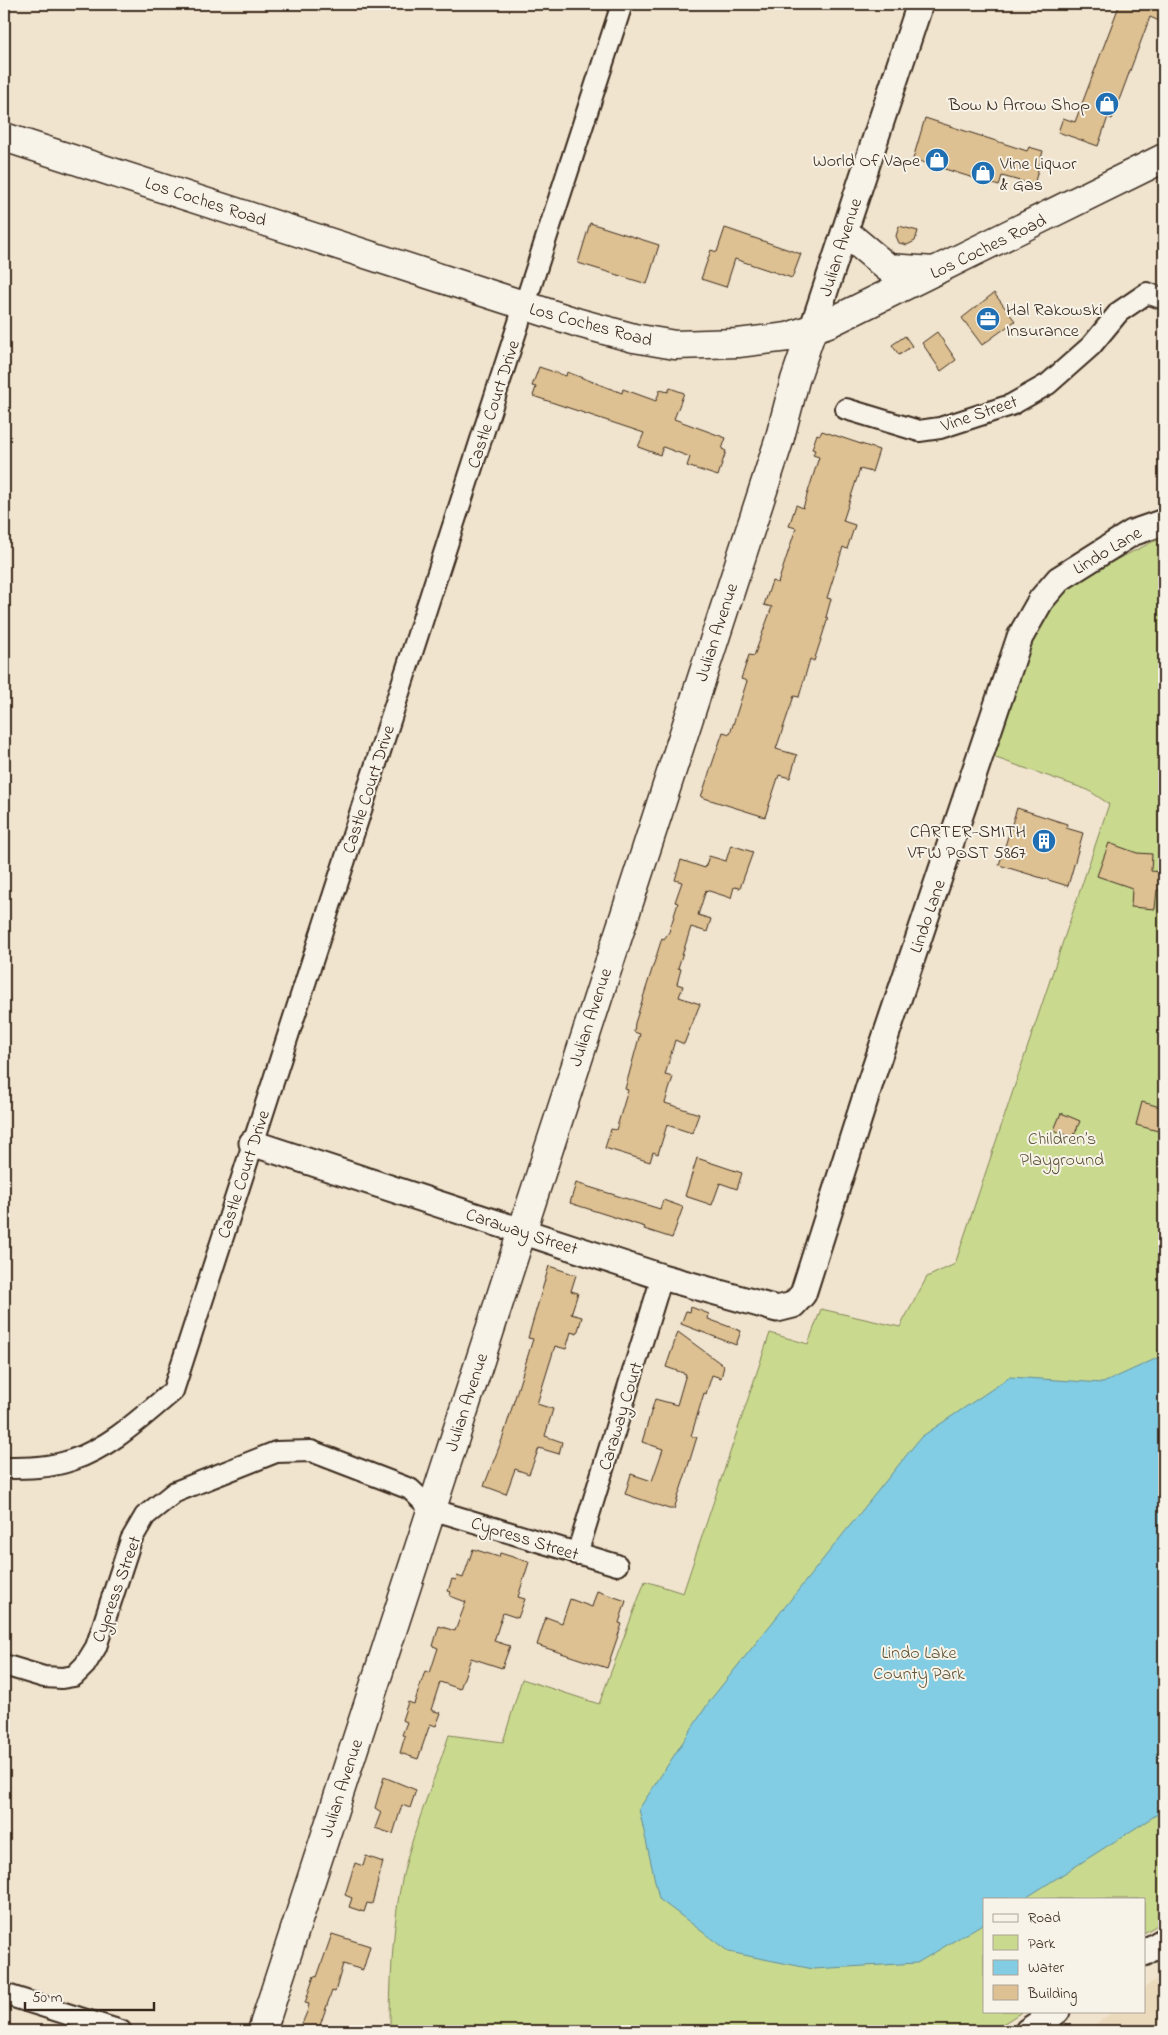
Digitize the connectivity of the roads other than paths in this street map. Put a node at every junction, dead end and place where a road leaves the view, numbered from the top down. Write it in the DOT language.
graph roads {
  1 [pos="622,4"];
  2 [pos="920,4"];
  3 [pos="4,137"];
  4 [pos="1164,158"];
  5 [pos="846,233"];
  6 [pos="939,271"];
  7 [pos="1164,299"];
  8 [pos="525,305"];
  9 [pos="812,330"];
  10 [pos="846,409"];
  11 [pos="1158,523"];
  12 [pos="252,1144"];
  13 [pos="521,1230"];
  14 [pos="662,1277"];
  15 [pos="794,1305"];
  16 [pos="4,1468"];
  17 [pos="431,1509"];
  18 [pos="577,1554"];
  19 [pos="616,1565"];
  20 [pos="4,1665"];
  21 [pos="1164,1941"];
  22 [pos="1146,1953"];
  23 [pos="4,1994"];
  24 [pos="1056,2012"];
  25 [pos="121,2031"];
  26 [pos="262,2031"];
  27 [pos="1028,2031"];
  1 -- 8 [label="street, Castle Court Drive"];
  2 -- 5 [label="street, Julian Avenue"];
  3 -- 8 [label="main road, Los Coches Road"];
  4 -- 6 [label="main road, Los Coches Road"];
  5 -- 6 [label="main road"];
  5 -- 9 [label="street, Julian Avenue"];
  6 -- 9 [label="main road, Los Coches Road"];
  7 -- 10 [label="street, Vine Street"];
  8 -- 9 [label="main road, Los Coches Road"];
  8 -- 12 [label="street, Castle Court Drive"];
  9 -- 13 [label="main road, Julian Avenue"];
  11 -- 15 [label="street, Lindo Lane"];
  12 -- 13 [label="street, Caraway Street"];
  12 -- 16 [label="street, Castle Court Drive"];
  13 -- 14 [label="street, Caraway Street"];
  13 -- 17 [label="main road, Julian Avenue"];
  14 -- 15 [label="street, Caraway Street"];
  14 -- 18 [label="street, Caraway Court"];
  17 -- 18 [label="street, Cypress Street"];
  17 -- 20 [label="street, Cypress Street"];
  17 -- 26 [label="main road, Julian Avenue"];
  18 -- 19 [label="street, Cypress Street"];
  21 -- 22 [label="street"];
  23 -- 25 [label="street"];
  24 -- 27 [label="street"];
}
